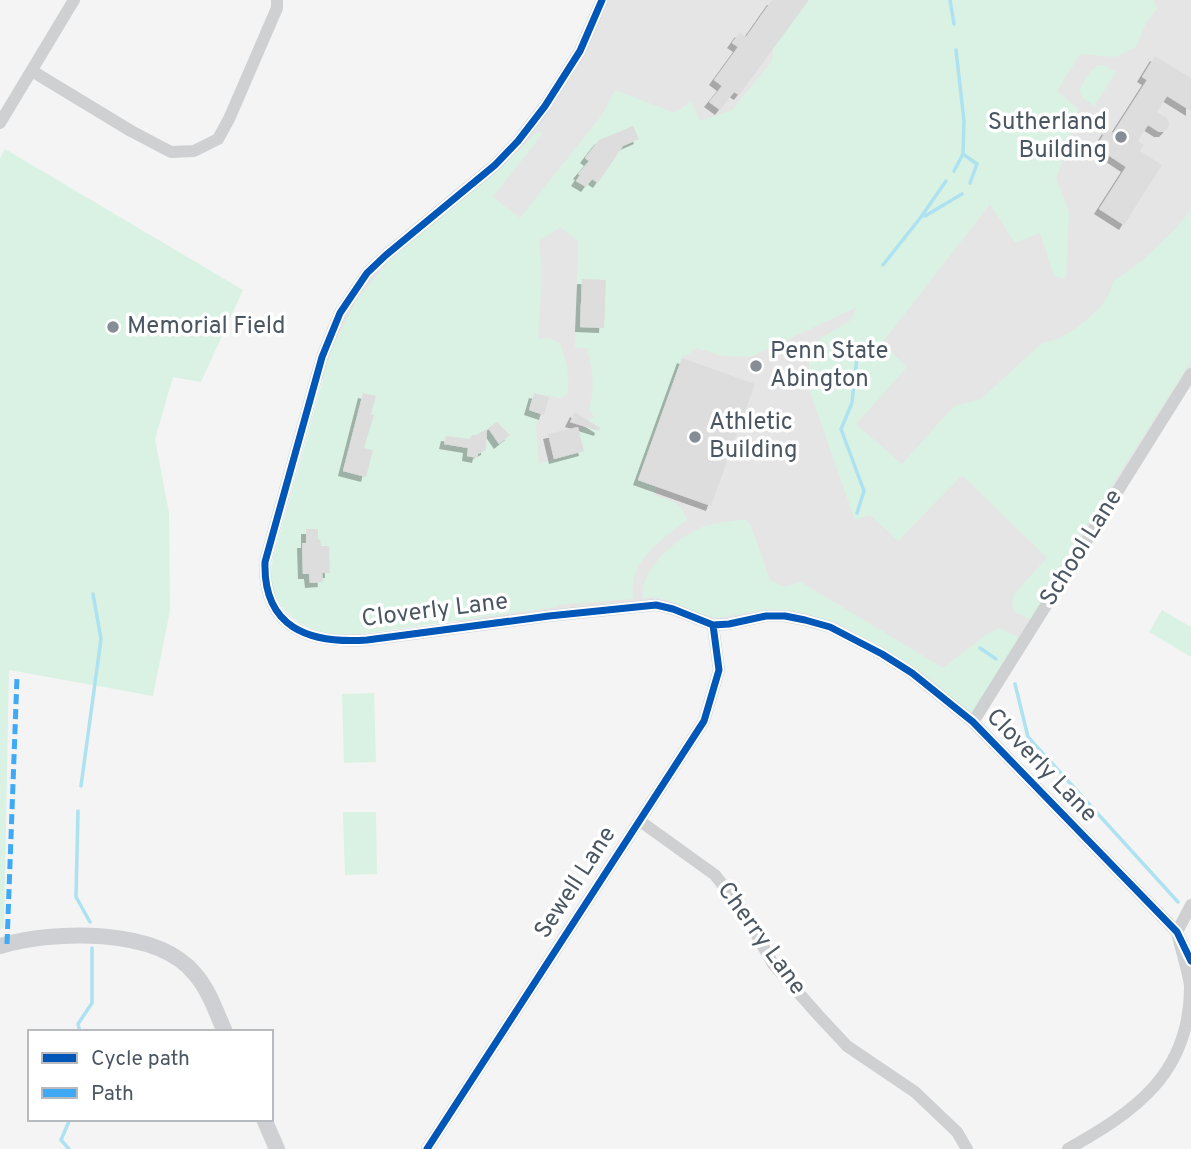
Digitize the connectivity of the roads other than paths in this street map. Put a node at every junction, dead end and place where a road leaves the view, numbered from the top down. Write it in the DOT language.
graph roads {
  1 [pos="74,0"];
  2 [pos="276,0"];
  3 [pos="602,0"];
  4 [pos="32,71"];
  5 [pos="0,123"];
  6 [pos="1191,374"];
  7 [pos="713,625"];
  8 [pos="972,722"];
  9 [pos="640,821"];
  10 [pos="1191,905"];
  11 [pos="1177,932"];
  12 [pos="0,946"];
  13 [pos="1191,961"];
  14 [pos="224,1030"];
  15 [pos="265,1121"];
  16 [pos="277,1149"];
  17 [pos="427,1149"];
  18 [pos="967,1149"];
  19 [pos="1068,1149"];
  1 -- 4 [label="street"];
  2 -- 4 [label="street"];
  3 -- 7 [label="street, Cloverly Lane"];
  4 -- 5 [label="street"];
  6 -- 8 [label="street, School Lane"];
  7 -- 8 [label="street, Cloverly Lane"];
  7 -- 9 [label="street, Sewell Lane"];
  8 -- 11 [label="street, Cloverly Lane"];
  9 -- 17 [label="street, Sewell Lane"];
  9 -- 18 [label="street, Cherry Lane"];
  10 -- 11 [label="street"];
  11 -- 13 [label="street, Cloverly Lane"];
  11 -- 19 [label="street"];
  12 -- 14 [label="main road"];
  15 -- 16 [label="main road"];
}
